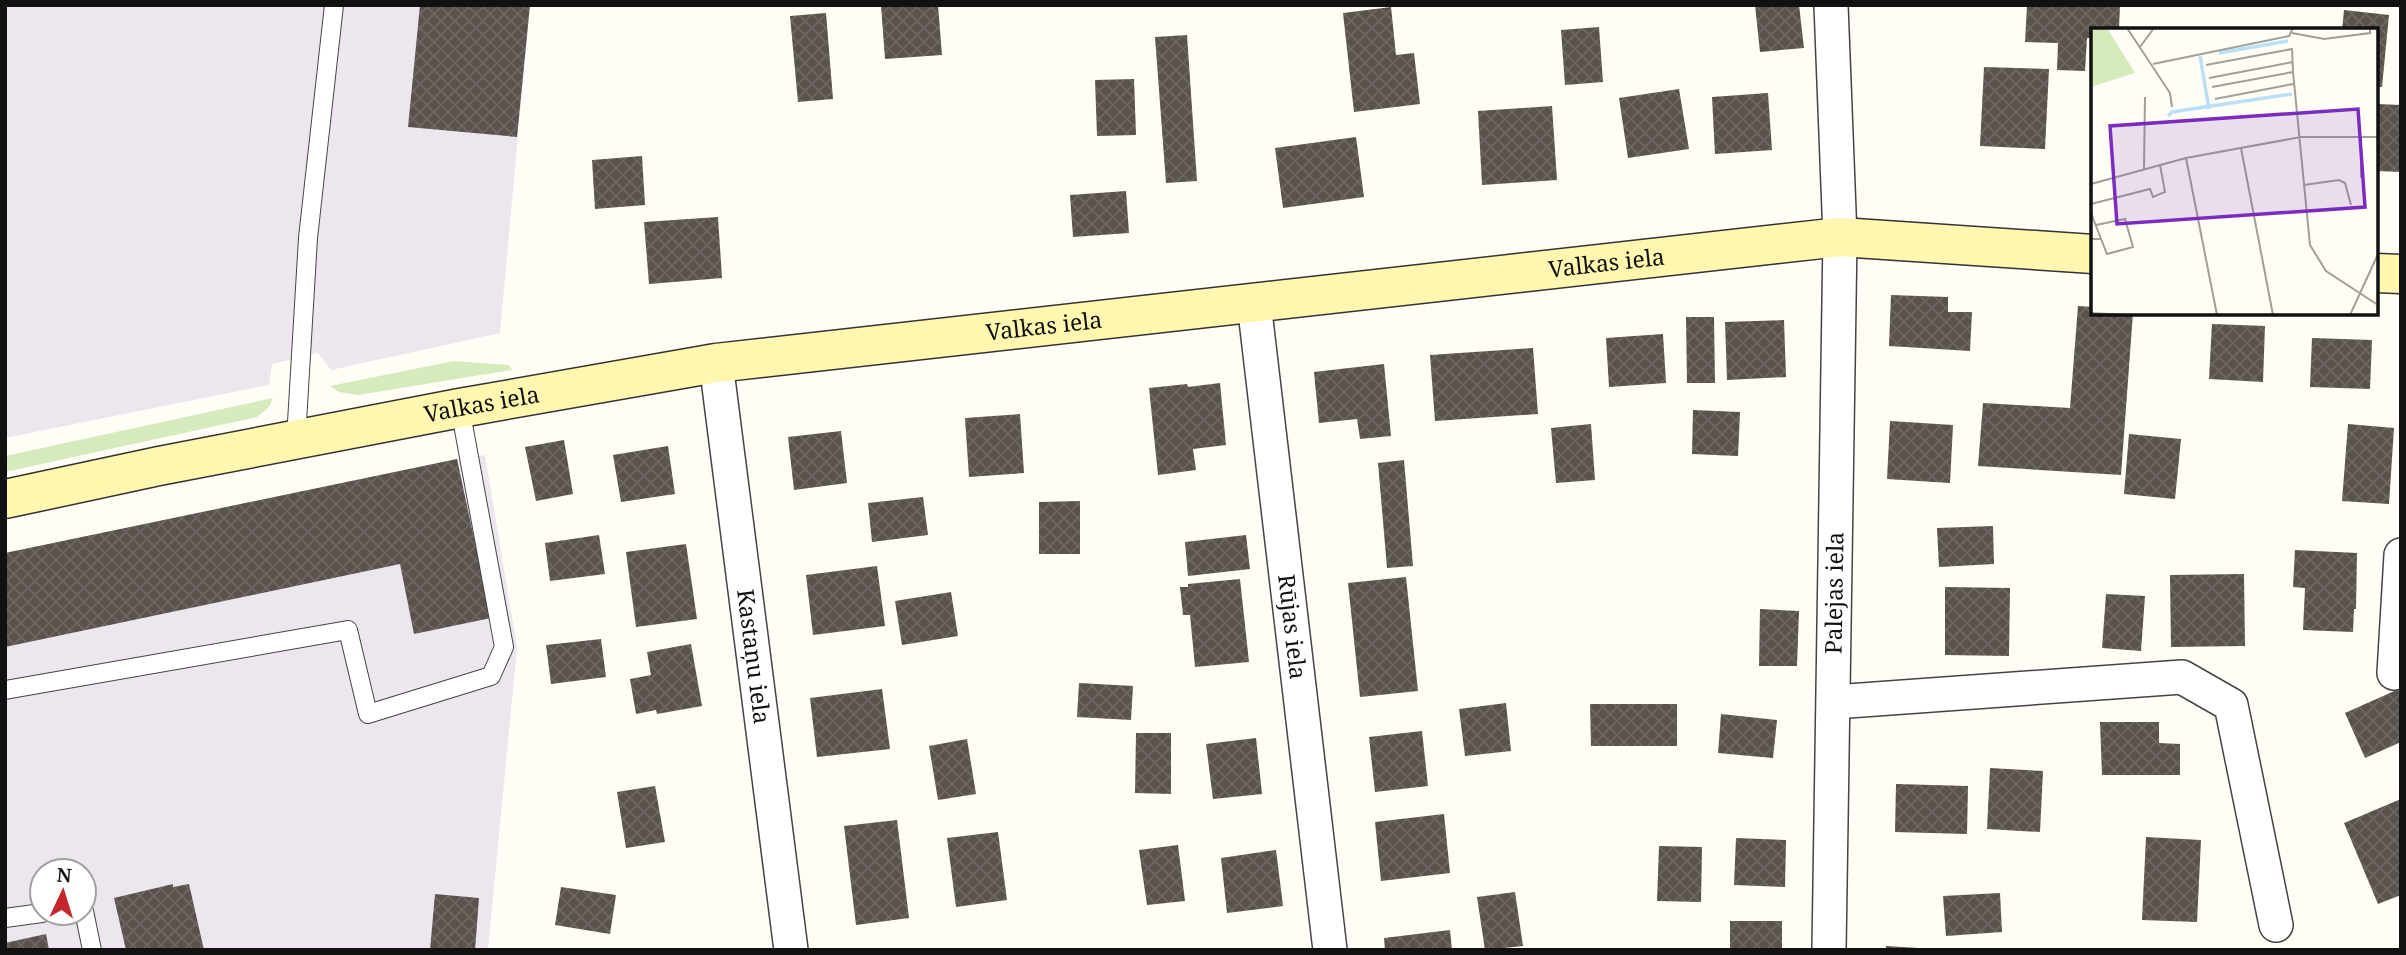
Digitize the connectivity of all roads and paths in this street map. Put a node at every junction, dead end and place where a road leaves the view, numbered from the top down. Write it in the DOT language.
graph roads {
  1 [pos="334,5"];
  2 [pos="1831,5"];
  3 [pos="1840,237"];
  4 [pos="2091,254"];
  5 [pos="2378,272"];
  6 [pos="2401,274"];
  7 [pos="1254,303"];
  8 [pos="716,363"];
  9 [pos="460,408"];
  10 [pos="296,439"];
  11 [pos="5,499"];
  12 [pos="2401,555"];
  13 [pos="2394,673"];
  14 [pos="5,690"];
  15 [pos="1834,702"];
  16 [pos="28,915"];
  17 [pos="5,918"];
  18 [pos="2276,925"];
  19 [pos="87,927"];
  20 [pos="92,950"];
  21 [pos="791,950"];
  22 [pos="1330,950"];
  23 [pos="1829,950"];
  1 -- 10 [label="lane"];
  2 -- 3 [label="street, Palejas iela"];
  3 -- 4 [label="main road, Valkas iela"];
  3 -- 7 [label="main road, Valkas iela"];
  3 -- 15 [label="street, Palejas iela"];
  5 -- 6 [label="main road"];
  7 -- 8 [label="main road, Valkas iela"];
  7 -- 22 [label="street, Rūjas iela"];
  8 -- 9 [label="main road, Valkas iela"];
  8 -- 21 [label="street, Kastaņu iela"];
  9 -- 10 [label="main road, Valkas iela"];
  9 -- 14 [label="lane"];
  10 -- 11 [label="main road, Valkas iela"];
  12 -- 13 [label="street"];
  15 -- 18 [label="street"];
  15 -- 23 [label="street, Palejas iela"];
  16 -- 17 [label="lane"];
  19 -- 20 [label="lane"];
}
